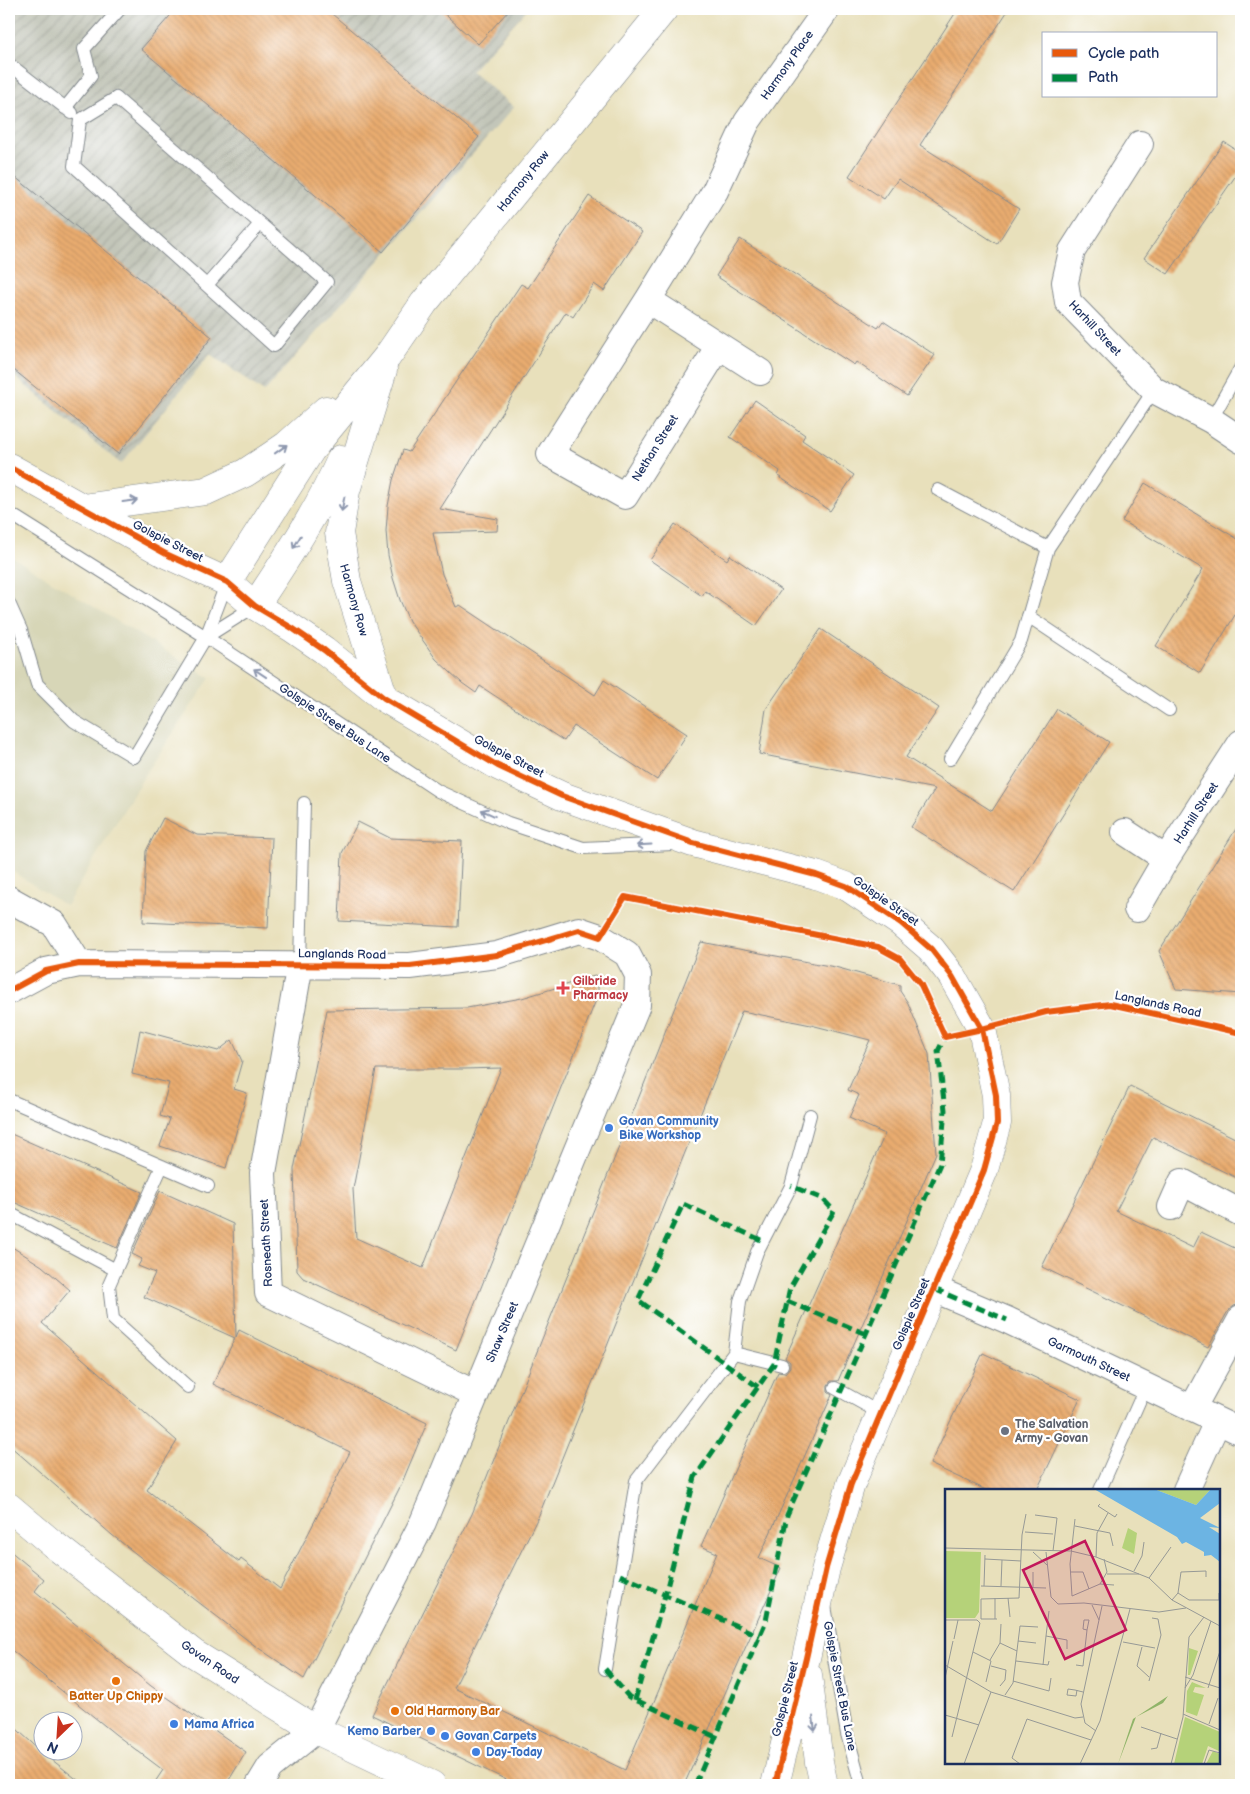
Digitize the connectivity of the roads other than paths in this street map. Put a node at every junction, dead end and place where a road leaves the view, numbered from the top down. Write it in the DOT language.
graph roads {
  1 [pos="120,9"];
  2 [pos="664,9"];
  3 [pos="827,9"];
  4 [pos="9,64"];
  5 [pos="66,108"];
  6 [pos="80,120"];
  7 [pos="748,122"];
  8 [pos="1140,144"];
  9 [pos="260,224"];
  10 [pos="207,285"];
  11 [pos="648,300"];
  12 [pos="718,346"];
  13 [pos="387,357"];
  14 [pos="1241,367"];
  15 [pos="760,372"];
  16 [pos="1154,390"];
  17 [pos="1211,420"];
  18 [pos="1241,440"];
  19 [pos="9,467"];
  20 [pos="938,490"];
  21 [pos="82,508"];
  22 [pos="9,513"];
  23 [pos="1048,548"];
  24 [pos="227,582"];
  25 [pos="9,603"];
  26 [pos="255,606"];
  27 [pos="1028,616"];
  28 [pos="206,637"];
  29 [pos="384,698"];
  30 [pos="1169,710"];
  31 [pos="1241,743"];
  32 [pos="950,759"];
  33 [pos="304,804"];
  34 [pos="1125,832"];
  35 [pos="693,843"];
  36 [pos="1166,859"];
  37 [pos="9,900"];
  38 [pos="1137,910"];
  39 [pos="600,936"];
  40 [pos="79,964"];
  41 [pos="300,964"];
  42 [pos="9,991"];
  43 [pos="9,1100"];
  44 [pos="810,1115"];
  45 [pos="162,1166"];
  46 [pos="208,1186"];
  47 [pos="1171,1207"];
  48 [pos="9,1213"];
  49 [pos="1241,1213"];
  50 [pos="116,1270"];
  51 [pos="934,1289"];
  52 [pos="1241,1319"];
  53 [pos="734,1353"];
  54 [pos="782,1365"];
  55 [pos="1146,1386"];
  56 [pos="188,1387"];
  57 [pos="835,1388"];
  58 [pos="476,1394"];
  59 [pos="1192,1409"];
  60 [pos="880,1413"];
  61 [pos="1217,1422"];
  62 [pos="1241,1432"];
  63 [pos="1100,1489"];
  64 [pos="1186,1489"];
  65 [pos="9,1507"];
  66 [pos="822,1586"];
  67 [pos="806,1658"];
  68 [pos="605,1669"];
  69 [pos="316,1730"];
  70 [pos="259,1785"];
  71 [pos="432,1785"];
  72 [pos="775,1785"];
  73 [pos="824,1785"];
  74 [pos="861,1785"];
  1 -- 5 [label="lane"];
  2 -- 13 [label="street, Harmony Row"];
  3 -- 7 [label="street, Harmony Place"];
  4 -- 5 [label="lane"];
  5 -- 6 [label="lane"];
  6 -- 9 [label="lane"];
  6 -- 10 [label="lane"];
  7 -- 11 [label="street, Nethan Street"];
  8 -- 16 [label="street, Harhill Street"];
  9 -- 10 [label="lane"];
  9 -- 10 [label="lane"];
  11 -- 12 [label="street"];
  11 -- 12 [label="street, Nethan Street"];
  12 -- 15 [label="street"];
  21 -- 13 [label="street, Harmony Row, one-way"];
  13 -- 24 [label="street, Harmony Row"];
  13 -- 26 [label="street, Harmony Row, one-way"];
  13 -- 29 [label="street, Harmony Row, one-way"];
  14 -- 17 [label="lane"];
  16 -- 17 [label="street, Harhill Street"];
  16 -- 23 [label="lane"];
  17 -- 18 [label="street, Harhill Street"];
  19 -- 21 [label="street, Golspie Street"];
  20 -- 23 [label="lane"];
  21 -- 24 [label="street, Golspie Street"];
  22 -- 28 [label="lane, Golspie Street Bus Lane"];
  23 -- 27 [label="lane"];
  24 -- 26 [label="street, Golspie Street"];
  24 -- 28 [label="lane"];
  25 -- 28 [label="lane"];
  26 -- 28 [label="lane"];
  26 -- 29 [label="street, Golspie Street"];
  27 -- 30 [label="lane"];
  27 -- 32 [label="lane"];
  35 -- 28 [label="lane, Golspie Street Bus Lane, one-way"];
  29 -- 35 [label="street, Golspie Street"];
  31 -- 36 [label="street, Harhill Street"];
  33 -- 41 [label="lane"];
  34 -- 36 [label="street"];
  35 -- 51 [label="street, Golspie Street"];
  36 -- 38 [label="street, Harhill Street"];
  37 -- 40 [label="street"];
  39 -- 41 [label="street, Langlands Road"];
  39 -- 58 [label="street, Shaw Street"];
  40 -- 41 [label="street, Langlands Road"];
  40 -- 42 [label="street"];
  41 -- 58 [label="street, Rosneath Street"];
  43 -- 45 [label="lane"];
  44 -- 53 [label="lane"];
  45 -- 46 [label="lane"];
  45 -- 50 [label="lane"];
  47 -- 49 [label="street"];
  48 -- 50 [label="lane"];
  50 -- 56 [label="lane"];
  51 -- 55 [label="street, Garmouth Street"];
  51 -- 60 [label="street, Golspie Street"];
  52 -- 59 [label="street"];
  53 -- 54 [label="lane"];
  53 -- 68 [label="lane"];
  55 -- 59 [label="street, Garmouth Street"];
  55 -- 63 [label="lane"];
  57 -- 60 [label="lane"];
  58 -- 69 [label="street, Shaw Street"];
  59 -- 61 [label="street, Garmouth Street"];
  60 -- 66 [label="street, Golspie Street"];
  61 -- 62 [label="street, Garmouth Street"];
  61 -- 64 [label="street"];
  65 -- 69 [label="street, Govan Road"];
  66 -- 67 [label="street, Golspie Street"];
  66 -- 74 [label="lane, Golspie Street Bus Lane"];
  67 -- 72 [label="street, Golspie Street"];
  67 -- 73 [label="street, one-way"];
  69 -- 70 [label="street"];
  69 -- 71 [label="street, Govan Road"];
}
